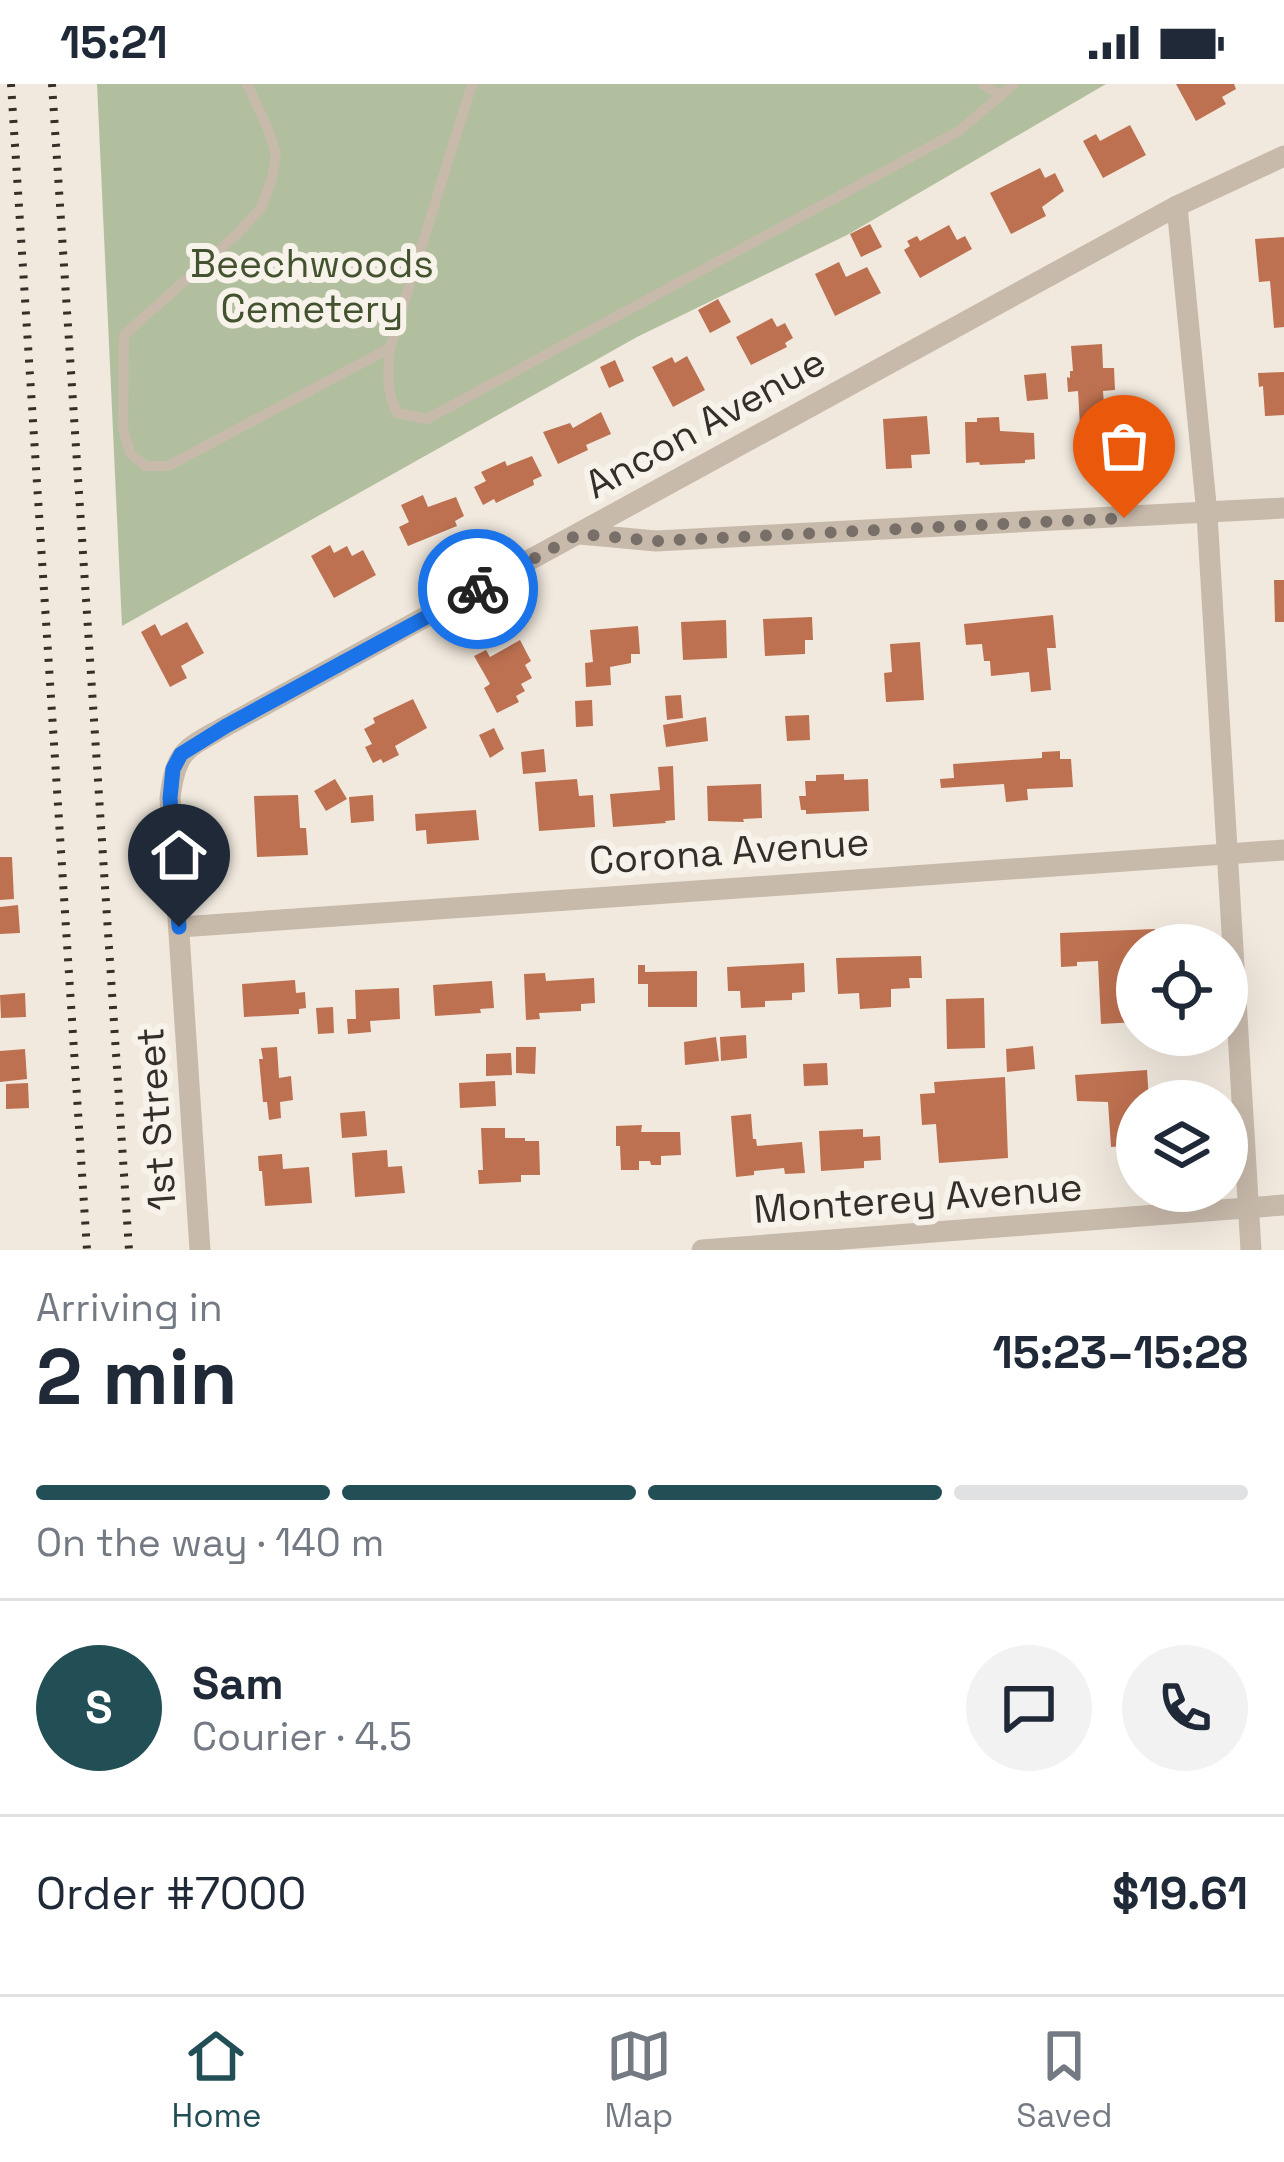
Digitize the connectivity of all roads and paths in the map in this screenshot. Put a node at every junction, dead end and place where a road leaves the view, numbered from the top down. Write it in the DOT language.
graph roads {
  1 [pos="247,84"];
  2 [pos="472,84"];
  3 [pos="982,84"];
  4 [pos="1014,84"];
  5 [pos="1000,94"];
  6 [pos="1283,157"];
  7 [pos="1177,206"];
  8 [pos="390,348"];
  9 [pos="1284,508"];
  10 [pos="1207,514"];
  11 [pos="579,534"];
  12 [pos="173,769"];
  13 [pos="1284,850"];
  14 [pos="1228,854"];
  15 [pos="179,927"];
  16 [pos="1241,1080"];
  17 [pos="1284,1205"];
  18 [pos="1248,1208"];
  19 [pos="1196,1212"];
  20 [pos="200,1250"];
  21 [pos="702,1250"];
  22 [pos="1250,1250"];
  1 -- 8 [label="lane"];
  2 -- 8 [label="lane"];
  3 -- 5 [label="lane"];
  4 -- 5 [label="lane"];
  5 -- 8 [label="lane"];
  6 -- 7 [label="street, Ancon Avenue"];
  7 -- 10 [label="street"];
  7 -- 11 [label="street, Ancon Avenue"];
  9 -- 10 [label="street"];
  10 -- 11 [label="street"];
  10 -- 14 [label="street"];
  11 -- 12 [label="street, Ancon Avenue"];
  12 -- 15 [label="street, 1st Street"];
  13 -- 14 [label="street, Corona Avenue"];
  14 -- 15 [label="street, Corona Avenue"];
  14 -- 16 [label="street"];
  15 -- 20 [label="street, 1st Street"];
  17 -- 18 [label="street, Monterey Avenue"];
  18 -- 22 [label="street"];
  19 -- 21 [label="street, Monterey Avenue"];
}
